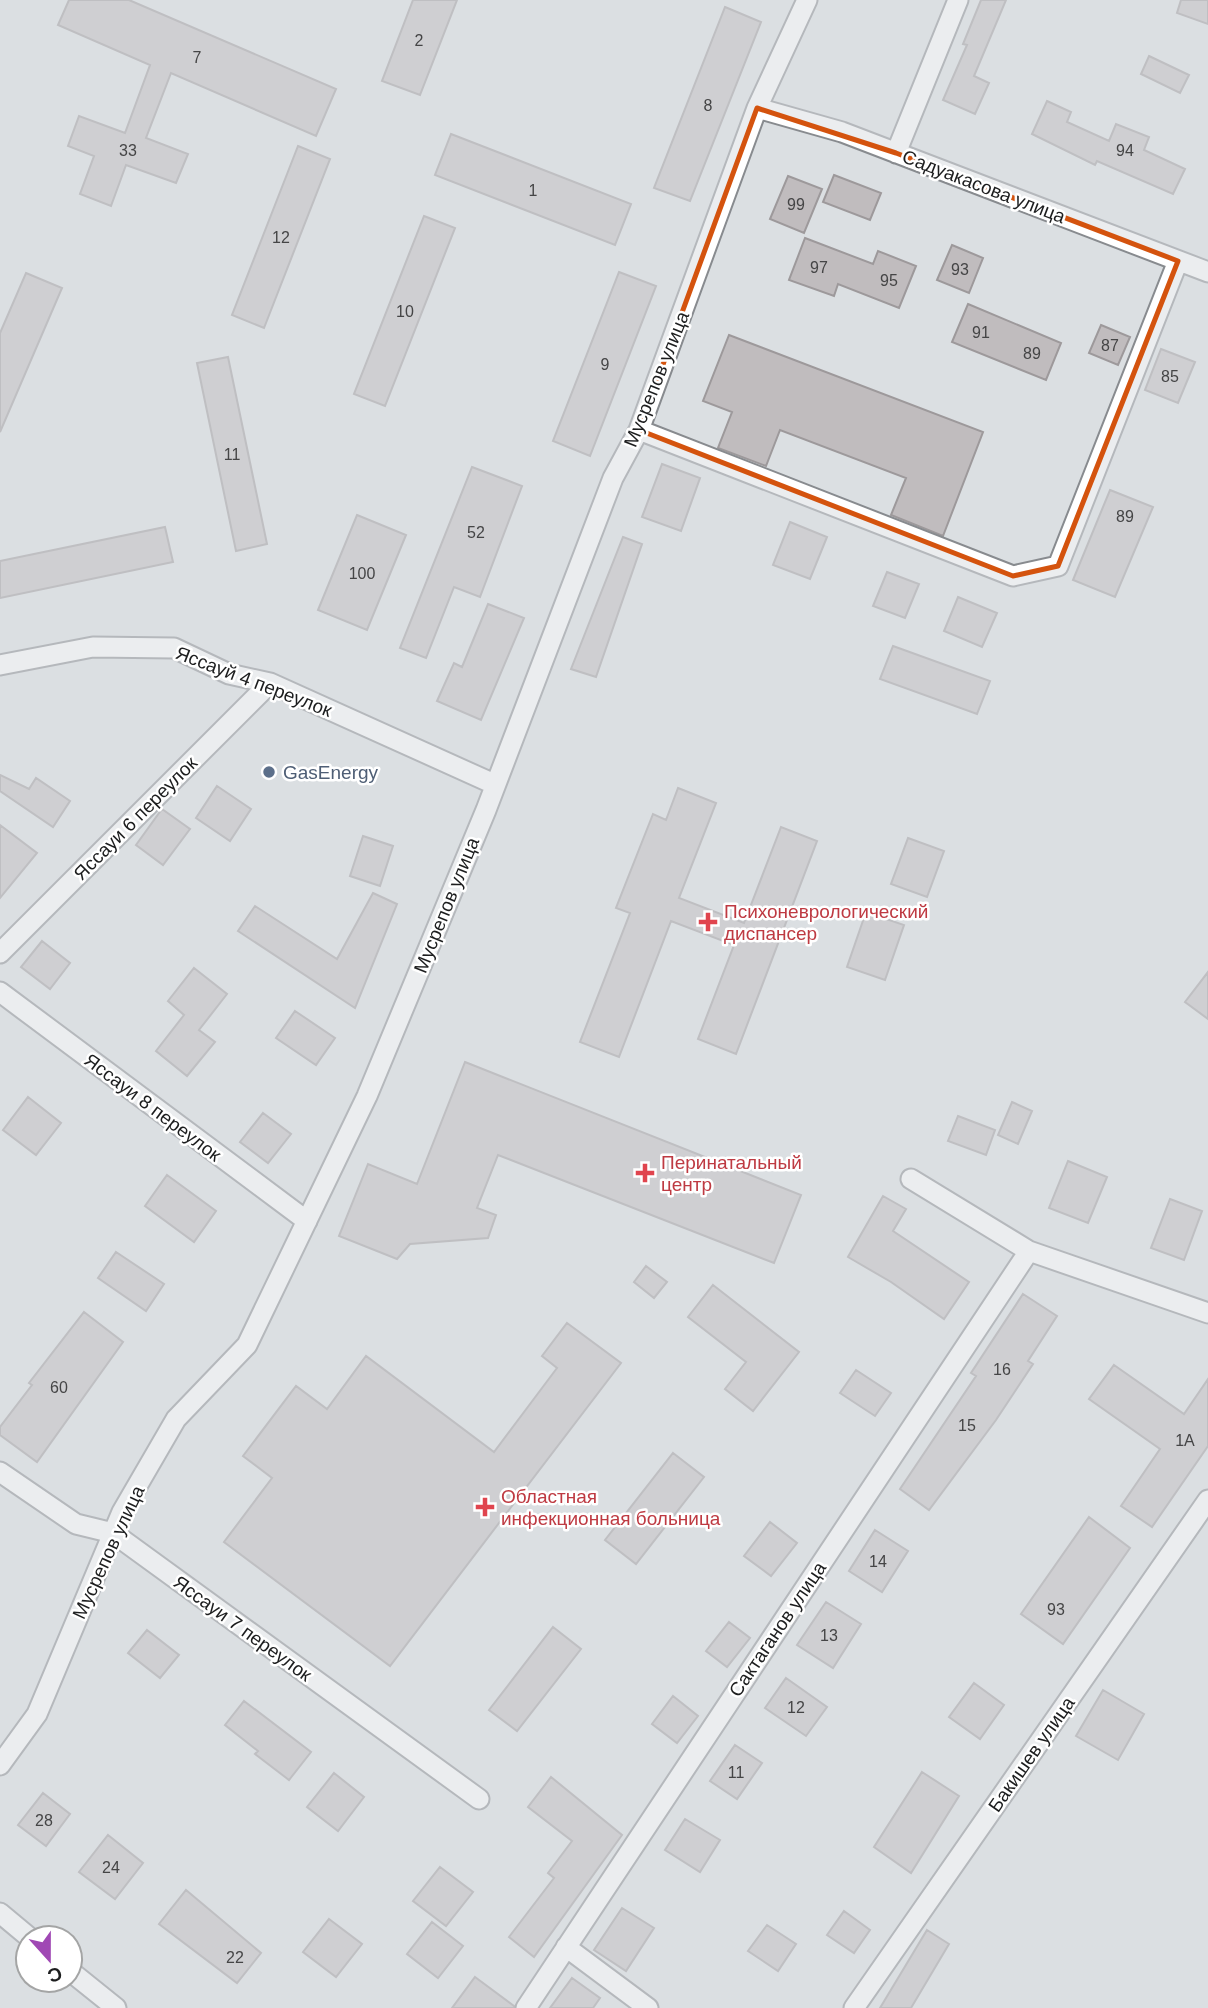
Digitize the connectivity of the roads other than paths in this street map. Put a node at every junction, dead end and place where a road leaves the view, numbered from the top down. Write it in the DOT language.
graph roads {
  1 [pos="807,0"];
  2 [pos="958,0"];
  3 [pos="757,108"];
  4 [pos="896,153"];
  5 [pos="1178,261"];
  6 [pos="1208,272"];
  7 [pos="639,430"];
  8 [pos="0,665"];
  9 [pos="270,683"];
  10 [pos="494,784"];
  11 [pos="0,953"];
  12 [pos="0,992"];
  13 [pos="911,1179"];
  14 [pos="307,1221"];
  15 [pos="1029,1251"];
  16 [pos="1208,1313"];
  17 [pos="0,1472"];
  18 [pos="1208,1500"];
  19 [pos="113,1533"];
  20 [pos="0,1765"];
  21 [pos="479,1800"];
  22 [pos="0,1913"];
  23 [pos="14,1925"];
  24 [pos="566,1947"];
  25 [pos="84,1982"];
  26 [pos="116,2008"];
  27 [pos="526,2008"];
  28 [pos="648,2008"];
  29 [pos="854,2008"];
  1 -- 3 [label="street, Мусрепов улица"];
  2 -- 4 [label="street"];
  3 -- 4 [label="street, Садуакасова улица"];
  3 -- 7 [label="street, Мусрепов улица"];
  4 -- 5 [label="street, Садуакасова улица"];
  5 -- 6 [label="street, Садуакасова улица"];
  5 -- 7 [label="street"];
  7 -- 10 [label="street, Мусрепов улица"];
  8 -- 9 [label="street, Яссауй 4 переулок"];
  9 -- 10 [label="street, Яссауй 4 переулок"];
  9 -- 11 [label="street, Яссауи 6 переулок"];
  10 -- 14 [label="street, Мусрепов улица"];
  12 -- 14 [label="street, Яссауи 8 переулок"];
  13 -- 15 [label="street"];
  14 -- 19 [label="street, Мусрепов улица"];
  15 -- 16 [label="street"];
  15 -- 24 [label="street, Сактаганов улица"];
  17 -- 19 [label="street, Яссауи 7 переулок"];
  18 -- 29 [label="street, Бакишев улица"];
  19 -- 20 [label="street, Мусрепов улица"];
  19 -- 21 [label="street, Яссауи 7 переулок"];
  22 -- 23 [label="street"];
  24 -- 27 [label="street, Сактаганов улица"];
  24 -- 28 [label="street"];
  25 -- 26 [label="street"];
}
